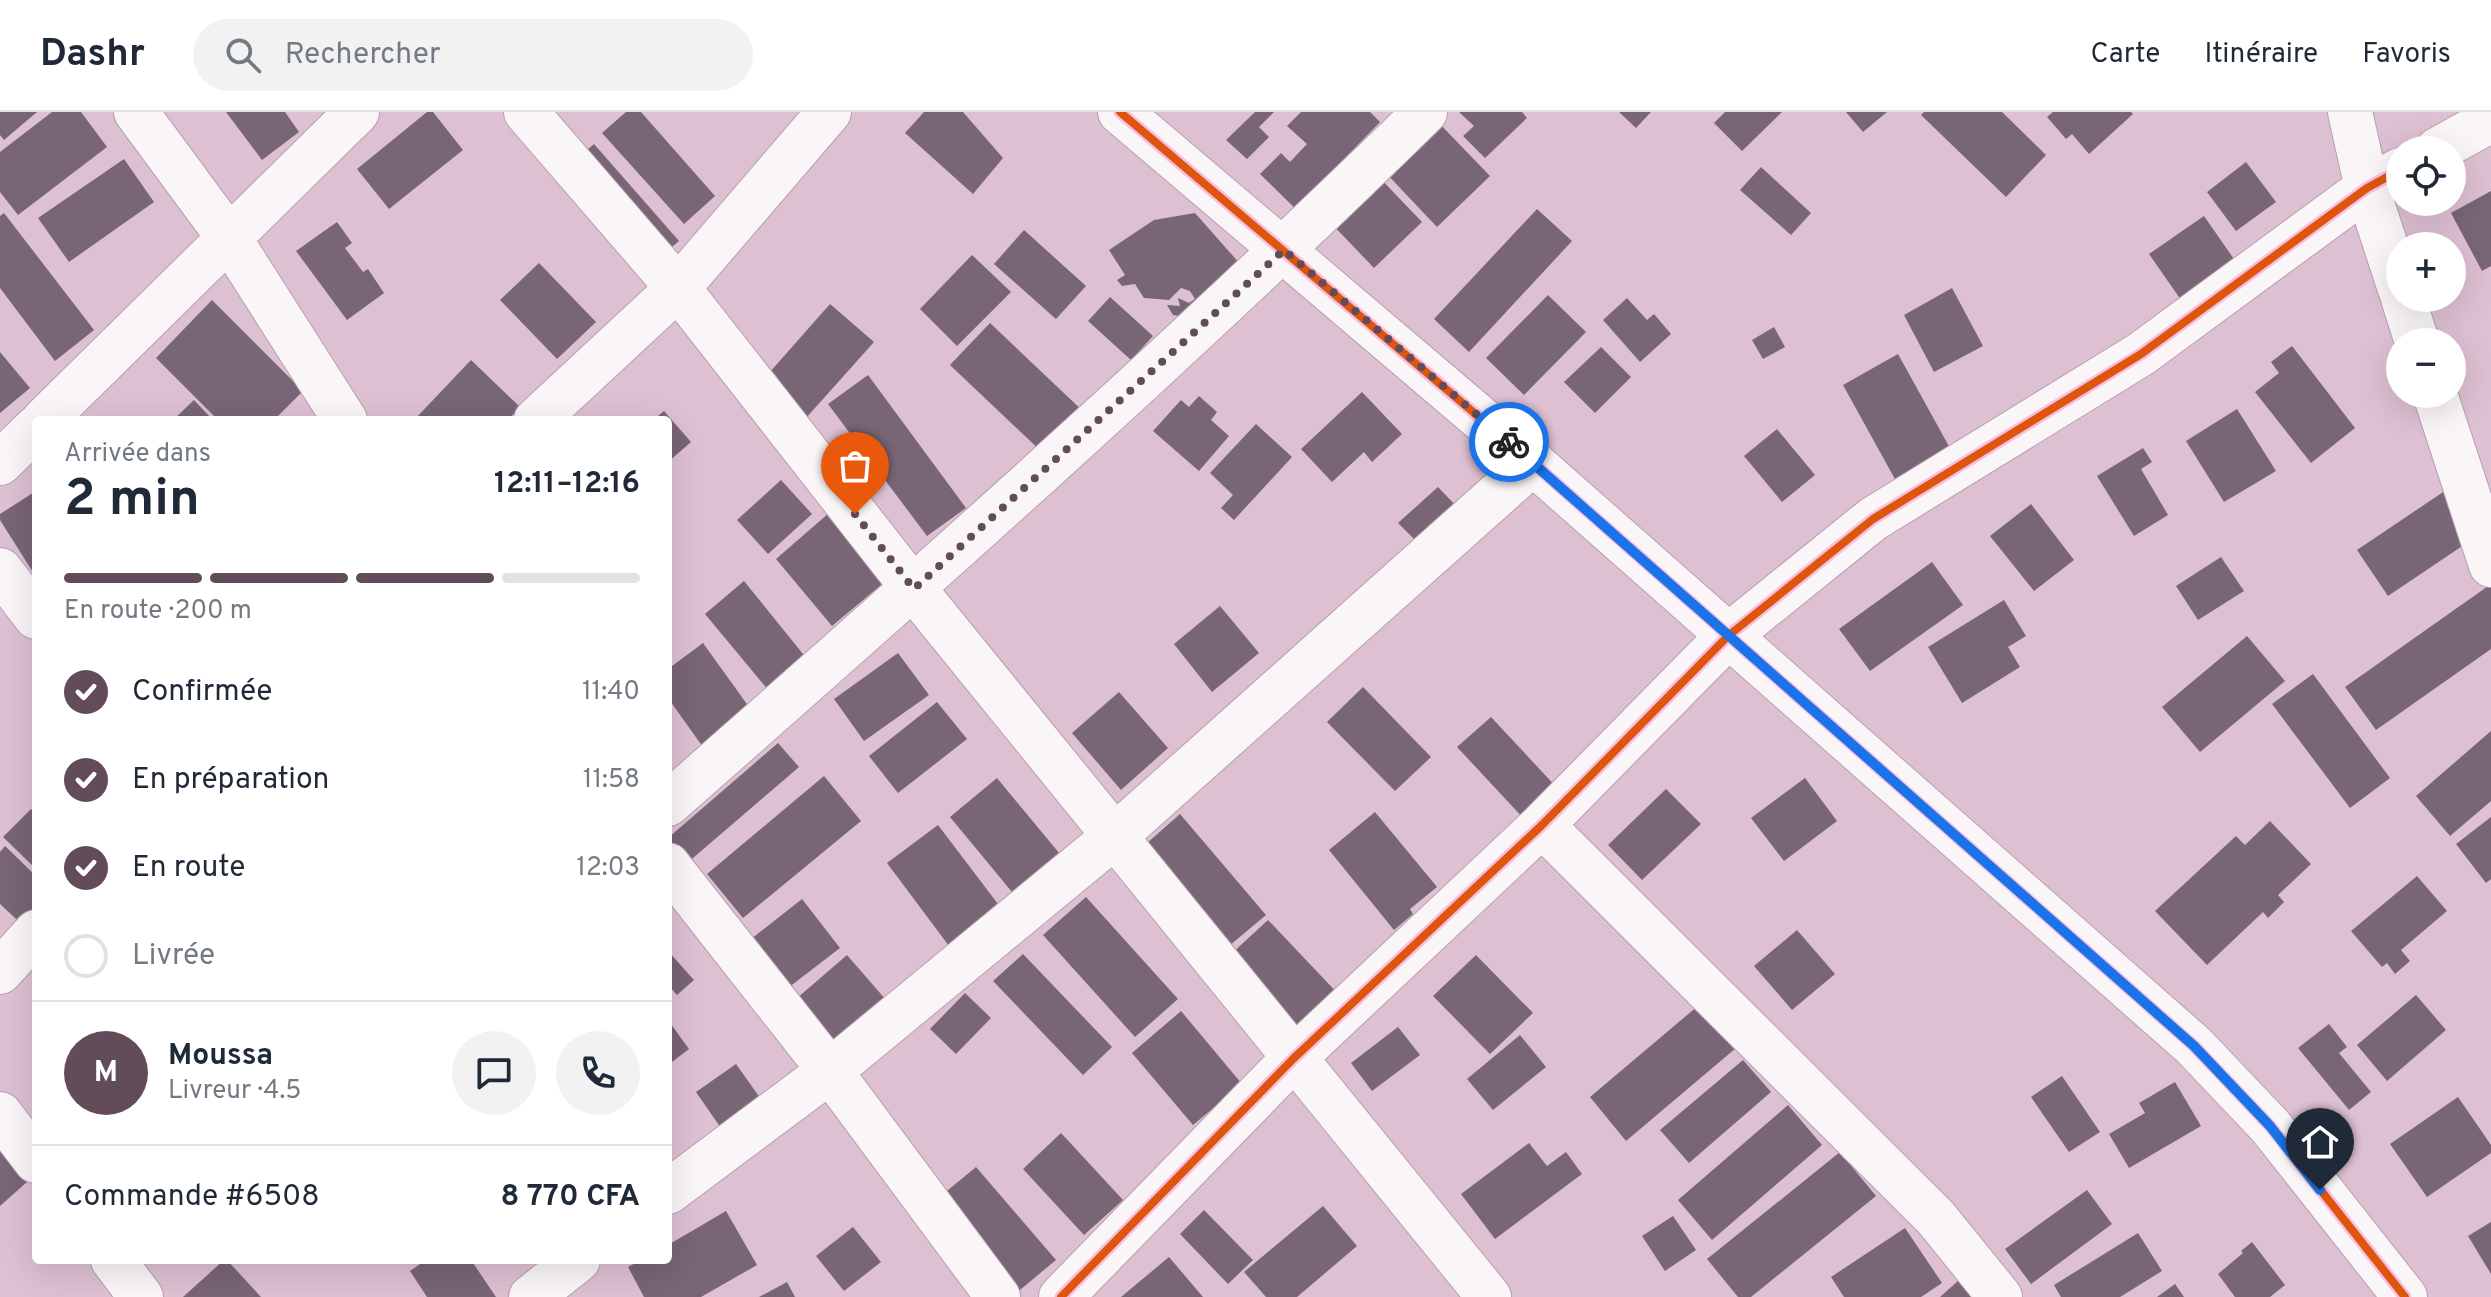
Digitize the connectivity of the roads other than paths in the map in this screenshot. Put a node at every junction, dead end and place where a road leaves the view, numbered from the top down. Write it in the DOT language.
graph roads {
  1 [pos="136,112"];
  2 [pos="357,112"];
  3 [pos="526,112"];
  4 [pos="829,112"];
  5 [pos="1120,112"];
  6 [pos="1425,112"];
  7 [pos="2350,112"];
  8 [pos="2491,120"];
  9 [pos="2462,136"];
  10 [pos="2383,179"];
  11 [pos="2391,232"];
  12 [pos="229,238"];
  13 [pos="1284,250"];
  14 [pos="678,288"];
  15 [pos="2440,408"];
  16 [pos="48,416"];
  17 [pos="342,416"];
  18 [pos="540,416"];
  19 [pos="32,432"];
  20 [pos="0,463"];
  21 [pos="1533,463"];
  22 [pos="2491,565"];
  23 [pos="0,570"];
  24 [pos="914,589"];
  25 [pos="32,612"];
  26 [pos="1728,636"];
  27 [pos="672,801"];
  28 [pos="1542,825"];
  29 [pos="1115,836"];
  30 [pos="672,870"];
  31 [pos="32,936"];
  32 [pos="0,972"];
  33 [pos="1293,1059"];
  34 [pos="830,1071"];
  35 [pos="0,1114"];
  36 [pos="32,1156"];
  37 [pos="672,1189"];
  38 [pos="116,1264"];
  39 [pos="570,1272"];
  40 [pos="141,1297"];
  41 [pos="531,1297"];
  42 [pos="998,1297"];
  43 [pos="1061,1297"];
  44 [pos="1489,1297"];
  45 [pos="2000,1297"];
  46 [pos="2405,1297"];
  1 -- 12 [label="street"];
  2 -- 12 [label="street"];
  3 -- 14 [label="street"];
  4 -- 14 [label="street"];
  5 -- 13 [label="street"];
  6 -- 13 [label="street"];
  7 -- 10 [label="street"];
  8 -- 9 [label="street"];
  10 -- 11 [label="street"];
  10 -- 26 [label="street"];
  12 -- 16 [label="street"];
  12 -- 17 [label="street"];
  13 -- 21 [label="street"];
  13 -- 24 [label="street"];
  14 -- 18 [label="street"];
  14 -- 24 [label="street"];
  15 -- 22 [label="street"];
  19 -- 20 [label="street"];
  21 -- 26 [label="street"];
  21 -- 29 [label="street"];
  23 -- 25 [label="street"];
  24 -- 27 [label="street"];
  24 -- 29 [label="street"];
  26 -- 28 [label="street"];
  26 -- 46 [label="street"];
  28 -- 33 [label="street"];
  28 -- 45 [label="street"];
  29 -- 33 [label="street"];
  29 -- 34 [label="street"];
  30 -- 34 [label="street"];
  31 -- 32 [label="street"];
  33 -- 43 [label="street"];
  33 -- 44 [label="street"];
  34 -- 37 [label="street"];
  34 -- 42 [label="street"];
  35 -- 36 [label="street"];
  38 -- 40 [label="street"];
  39 -- 41 [label="street"];
}
